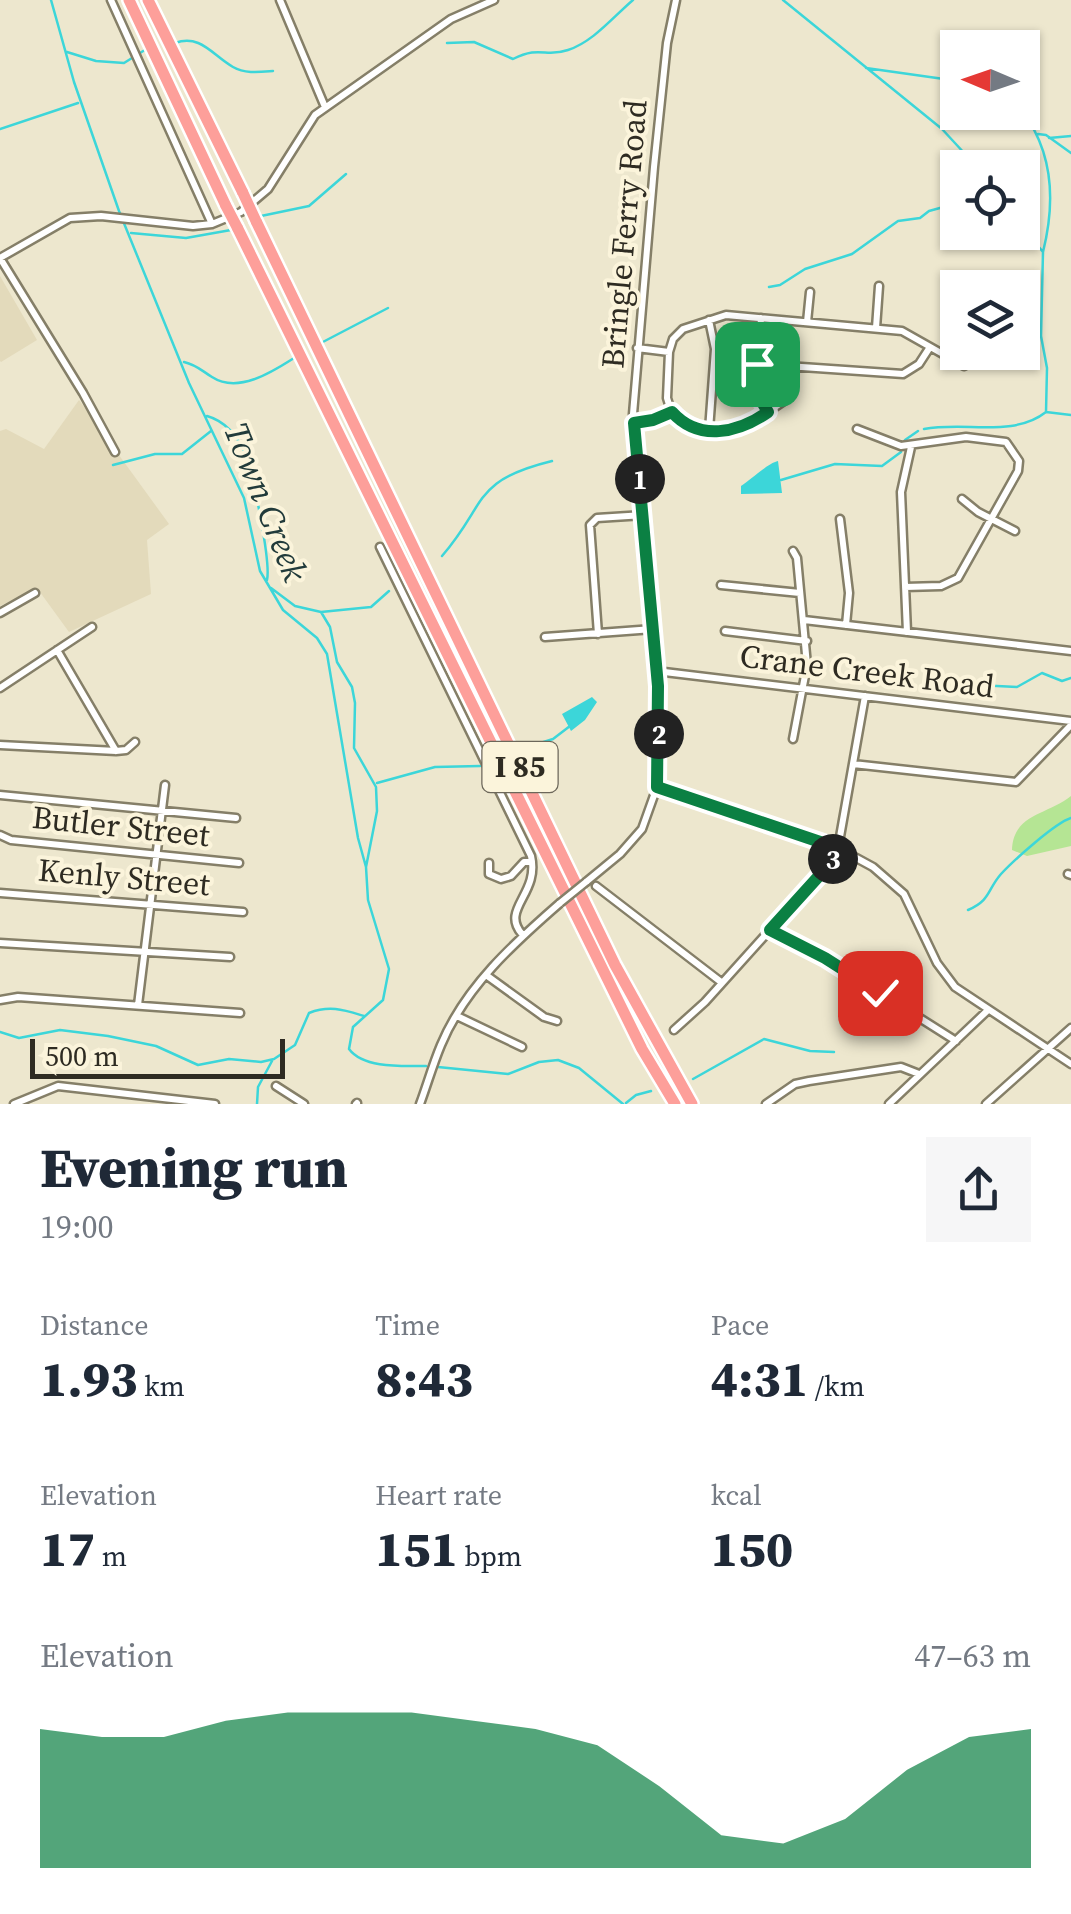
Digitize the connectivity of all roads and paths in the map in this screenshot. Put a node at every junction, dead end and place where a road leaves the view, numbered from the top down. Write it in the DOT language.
graph roads {
  1 [pos="111,0"];
  2 [pos="129,0"];
  3 [pos="148,0"];
  4 [pos="280,0"];
  5 [pos="494,0"];
  6 [pos="676,0"];
  7 [pos="324,107"];
  8 [pos="215,223"];
  9 [pos="0,258"];
  10 [pos="879,286"];
  11 [pos="810,292"];
  12 [pos="762,318"];
  13 [pos="709,320"];
  14 [pos="807,322"];
  15 [pos="876,328"];
  16 [pos="930,347"];
  17 [pos="637,348"];
  18 [pos="668,352"];
  19 [pos="940,353"];
  20 [pos="757,364"];
  21 [pos="795,367"];
  22 [pos="672,412"];
  23 [pos="768,412"];
  24 [pos="634,423"];
  25 [pos="857,429"];
  26 [pos="709,430"];
  27 [pos="911,446"];
  28 [pos="115,452"];
  29 [pos="962,499"];
  30 [pos="644,515"];
  31 [pos="840,519"];
  32 [pos="992,520"];
  33 [pos="1015,531"];
  34 [pos="380,547"];
  35 [pos="793,550"];
  36 [pos="721,585"];
  37 [pos="905,586"];
  38 [pos="34,593"];
  39 [pos="800,593"];
  40 [pos="0,613"];
  41 [pos="804,620"];
  42 [pos="846,625"];
  43 [pos="92,627"];
  44 [pos="653,629"];
  45 [pos="725,632"];
  46 [pos="906,632"];
  47 [pos="598,634"];
  48 [pos="545,637"];
  49 [pos="807,641"];
  50 [pos="57,650"];
  51 [pos="1071,651"];
  52 [pos="656,671"];
  53 [pos="0,688"];
  54 [pos="803,690"];
  55 [pos="865,696"];
  56 [pos="1071,723"];
  57 [pos="793,738"];
  58 [pos="135,742"];
  59 [pos="0,745"];
  60 [pos="116,751"];
  61 [pos="853,764"];
  62 [pos="165,786"];
  63 [pos="657,787"];
  64 [pos="0,795"];
  65 [pos="161,811"];
  66 [pos="236,818"];
  67 [pos="0,834"];
  68 [pos="838,848"];
  69 [pos="156,855"];
  70 [pos="532,862"];
  71 [pos="239,863"];
  72 [pos="490,863"];
  73 [pos="596,886"];
  74 [pos="0,893"];
  75 [pos="152,905"];
  76 [pos="243,912"];
  77 [pos="770,930"];
  78 [pos="522,934"];
  79 [pos="0,943"];
  80 [pos="144,951"];
  81 [pos="230,958"];
  82 [pos="486,975"];
  83 [pos="722,982"];
  84 [pos="0,1000"];
  85 [pos="138,1005"];
  86 [pos="987,1011"];
  87 [pos="240,1013"];
  88 [pos="457,1016"];
  89 [pos="557,1021"];
  90 [pos="1071,1028"];
  91 [pos="674,1030"];
  92 [pos="956,1041"];
  93 [pos="522,1047"];
  94 [pos="1048,1049"];
  95 [pos="1071,1064"];
  96 [pos="919,1074"];
  97 [pos="276,1086"];
  98 [pos="42,1092"];
  99 [pos="14,1104"];
  100 [pos="47,1104"];
  101 [pos="215,1104"];
  102 [pos="304,1104"];
  103 [pos="420,1104"];
  104 [pos="675,1104"];
  105 [pos="692,1104"];
  106 [pos="766,1104"];
  107 [pos="889,1104"];
  108 [pos="986,1104"];
  1 -- 8 [label="street"];
  2 -- 104 [label="highway, I 85, bridge"];
  3 -- 105 [label="highway, I 85, bridge"];
  4 -- 7 [label="street"];
  5 -- 7 [label="street"];
  6 -- 17 [label="street, Bringle Ferry Road"];
  7 -- 8 [label="street"];
  8 -- 9 [label="street"];
  9 -- 28 [label="street"];
  10 -- 15 [label="street"];
  11 -- 14 [label="street"];
  12 -- 13 [label="street"];
  12 -- 14 [label="street"];
  12 -- 20 [label="street"];
  13 -- 18 [label="street"];
  13 -- 26 [label="street"];
  14 -- 15 [label="street"];
  15 -- 16 [label="street"];
  16 -- 19 [label="street"];
  16 -- 21 [label="street"];
  17 -- 18 [label="street"];
  17 -- 24 [label="street, Bringle Ferry Road"];
  18 -- 22 [label="street"];
  20 -- 21 [label="street"];
  20 -- 23 [label="street"];
  21 -- 23 [label="street"];
  22 -- 24 [label="street"];
  22 -- 26 [label="street"];
  23 -- 26 [label="street"];
  24 -- 30 [label="street, Bringle Ferry Road"];
  25 -- 27 [label="street"];
  27 -- 32 [label="street"];
  27 -- 37 [label="street"];
  29 -- 32 [label="street"];
  30 -- 44 [label="street, Bringle Ferry Road"];
  30 -- 47 [label="street"];
  31 -- 42 [label="street"];
  32 -- 33 [label="street"];
  32 -- 37 [label="street"];
  34 -- 70 [label="street"];
  35 -- 39 [label="street"];
  36 -- 39 [label="street"];
  37 -- 46 [label="street"];
  38 -- 40 [label="street"];
  39 -- 41 [label="street"];
  41 -- 42 [label="street"];
  41 -- 49 [label="street"];
  42 -- 46 [label="street"];
  43 -- 50 [label="street"];
  44 -- 47 [label="street"];
  44 -- 52 [label="street, Bringle Ferry Road"];
  45 -- 49 [label="street"];
  46 -- 51 [label="street"];
  47 -- 48 [label="street"];
  49 -- 54 [label="street"];
  50 -- 53 [label="street"];
  50 -- 60 [label="street"];
  52 -- 54 [label="street, Crane Creek Road"];
  52 -- 63 [label="street, Bringle Ferry Road"];
  54 -- 55 [label="street, Crane Creek Road"];
  54 -- 57 [label="street"];
  55 -- 56 [label="street, Crane Creek Road"];
  55 -- 61 [label="street"];
  56 -- 61 [label="street"];
  58 -- 60 [label="street"];
  59 -- 60 [label="street"];
  61 -- 68 [label="street"];
  62 -- 65 [label="street"];
  63 -- 68 [label="street"];
  63 -- 78 [label="street, Bringle Ferry Road, bridge"];
  64 -- 65 [label="street"];
  65 -- 66 [label="street"];
  65 -- 69 [label="street"];
  67 -- 69 [label="street, Butler Street"];
  68 -- 77 [label="street"];
  68 -- 86 [label="street"];
  69 -- 71 [label="street, Butler Street"];
  69 -- 75 [label="street"];
  70 -- 72 [label="street"];
  70 -- 78 [label="street"];
  73 -- 83 [label="street"];
  74 -- 75 [label="street, Kenly Street"];
  75 -- 76 [label="street, Kenly Street"];
  75 -- 80 [label="street"];
  77 -- 83 [label="street"];
  77 -- 92 [label="street"];
  78 -- 82 [label="street, Bringle Ferry Road"];
  79 -- 80 [label="street"];
  80 -- 81 [label="street"];
  80 -- 85 [label="street"];
  82 -- 88 [label="street, Bringle Ferry Road"];
  82 -- 89 [label="street"];
  83 -- 91 [label="street"];
  84 -- 85 [label="street"];
  85 -- 87 [label="street"];
  86 -- 92 [label="street"];
  86 -- 94 [label="street"];
  88 -- 93 [label="street"];
  88 -- 103 [label="street, Bringle Ferry Road"];
  90 -- 94 [label="street"];
  92 -- 96 [label="street"];
  94 -- 95 [label="street"];
  94 -- 108 [label="street"];
  96 -- 106 [label="street"];
  96 -- 107 [label="street"];
  97 -- 102 [label="street"];
  98 -- 99 [label="street"];
  98 -- 100 [label="street"];
  98 -- 101 [label="street"];
}
